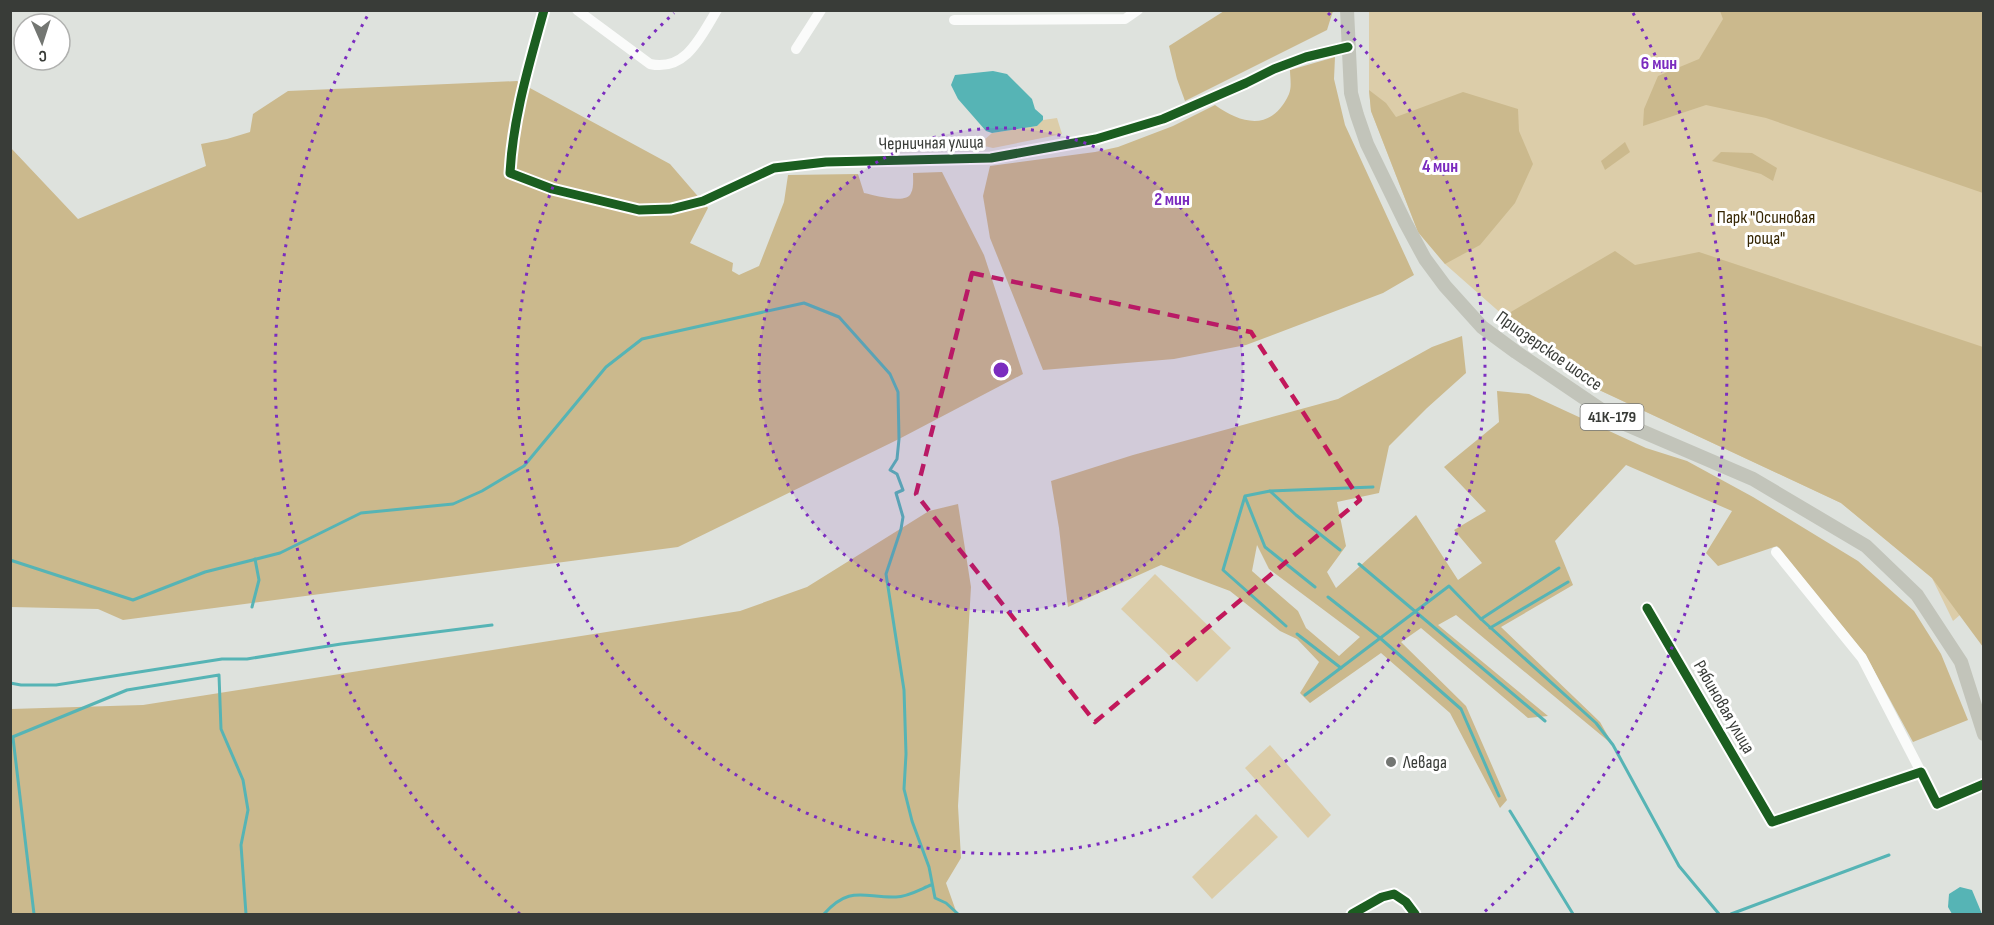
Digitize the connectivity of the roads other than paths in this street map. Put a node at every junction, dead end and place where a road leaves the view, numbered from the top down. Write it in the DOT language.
graph roads {
  1 [pos="544,10"];
  2 [pos="577,10"];
  3 [pos="717,10"];
  4 [pos="821,10"];
  5 [pos="1138,10"];
  6 [pos="1347,10"];
  7 [pos="954,20"];
  8 [pos="1348,47"];
  9 [pos="796,49"];
  10 [pos="1776,552"];
  11 [pos="1647,608"];
  12 [pos="1983,734"];
  13 [pos="1921,772"];
  14 [pos="1983,784"];
  15 [pos="1352,915"];
  16 [pos="1415,915"];
  1 -- 8 [label="street, Черничная улица"];
  2 -- 3 [label="street"];
  4 -- 9 [label="street"];
  5 -- 7 [label="street"];
  6 -- 8 [label="main road, Приозерское шоссе / 41К-179"];
  8 -- 12 [label="main road, Приозерское шоссе / 41К-179"];
  10 -- 13 [label="street"];
  11 -- 13 [label="street, Рябиновая улица"];
  13 -- 14 [label="street"];
  15 -- 16 [label="street"];
}
